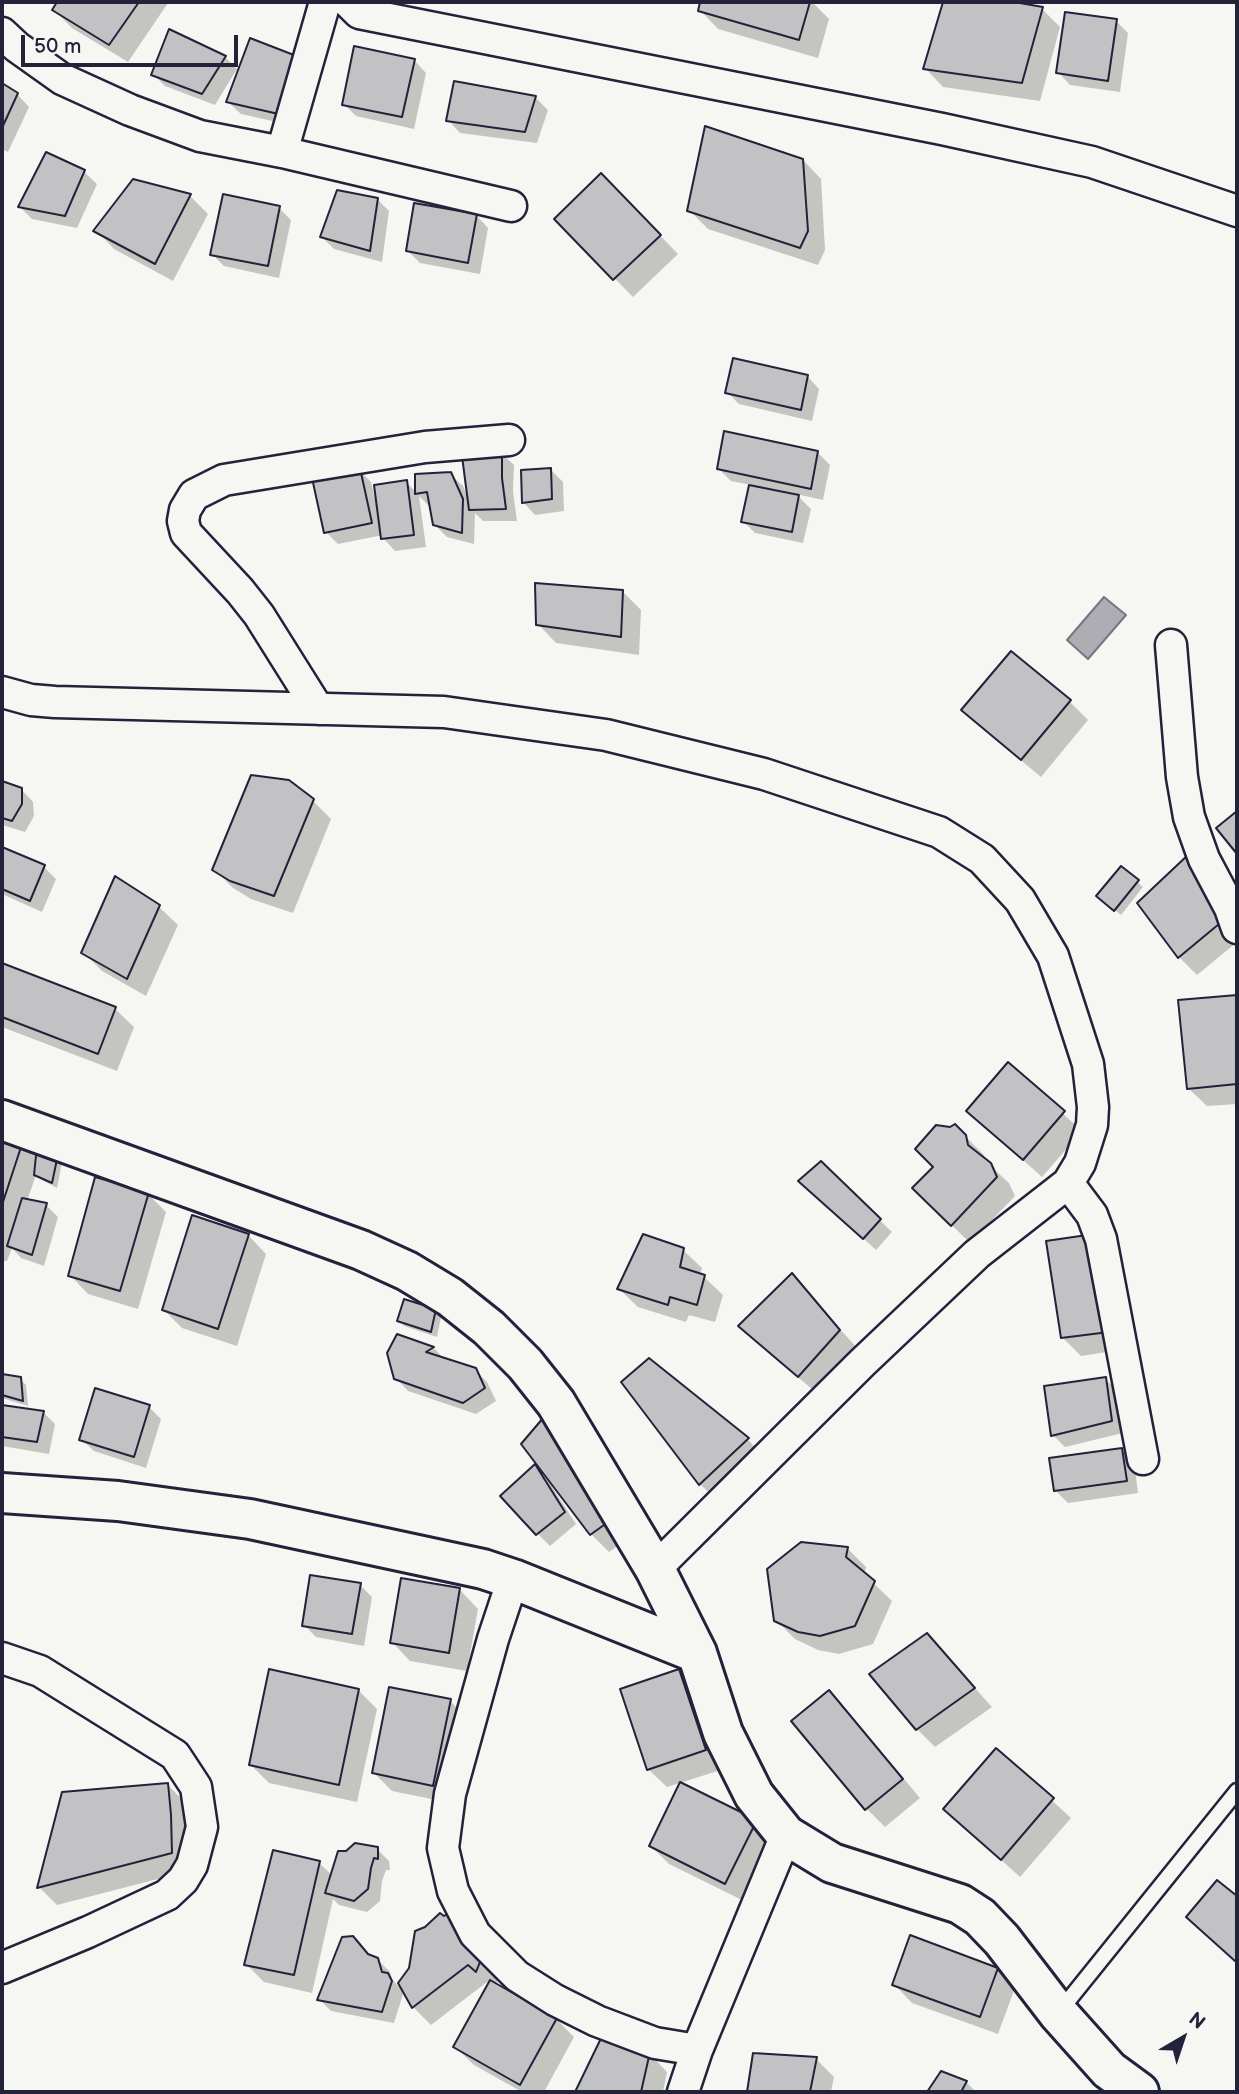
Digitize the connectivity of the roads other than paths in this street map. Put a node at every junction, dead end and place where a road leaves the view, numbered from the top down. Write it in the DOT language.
graph roads {
  1 [pos="325,2"];
  2 [pos="348,2"];
  3 [pos="2,33"];
  4 [pos="282,152"];
  5 [pos="511,206"];
  6 [pos="1237,211"];
  7 [pos="509,440"];
  8 [pos="1171,645"];
  9 [pos="2,692"];
  10 [pos="318,709"];
  11 [pos="1237,928"];
  12 [pos="2,1120"];
  13 [pos="1068,1183"];
  14 [pos="1143,1459"];
  15 [pos="2,1493"];
  16 [pos="655,1569"];
  17 [pos="513,1579"];
  18 [pos="696,1653"];
  19 [pos="2,1658"];
  20 [pos="1237,1791"];
  21 [pos="786,1835"];
  22 [pos="2,1968"];
  23 [pos="1058,2013"];
  24 [pos="697,2050"];
  25 [pos="683,2092"];
  26 [pos="1139,2092"];
  1 -- 4 [label="street"];
  2 -- 6 [label="street"];
  3 -- 4 [label="street"];
  4 -- 5 [label="street"];
  7 -- 10 [label="street"];
  8 -- 11 [label="street"];
  9 -- 10 [label="street"];
  10 -- 13 [label="street"];
  12 -- 16 [label="street"];
  13 -- 14 [label="street"];
  13 -- 16 [label="street"];
  15 -- 17 [label="street"];
  16 -- 18 [label="street"];
  17 -- 18 [label="street"];
  17 -- 24 [label="street"];
  18 -- 21 [label="street"];
  19 -- 22 [label="street"];
  20 -- 23 [label="lane"];
  21 -- 23 [label="street"];
  21 -- 24 [label="street"];
  23 -- 26 [label="street"];
  24 -- 25 [label="street"];
}
